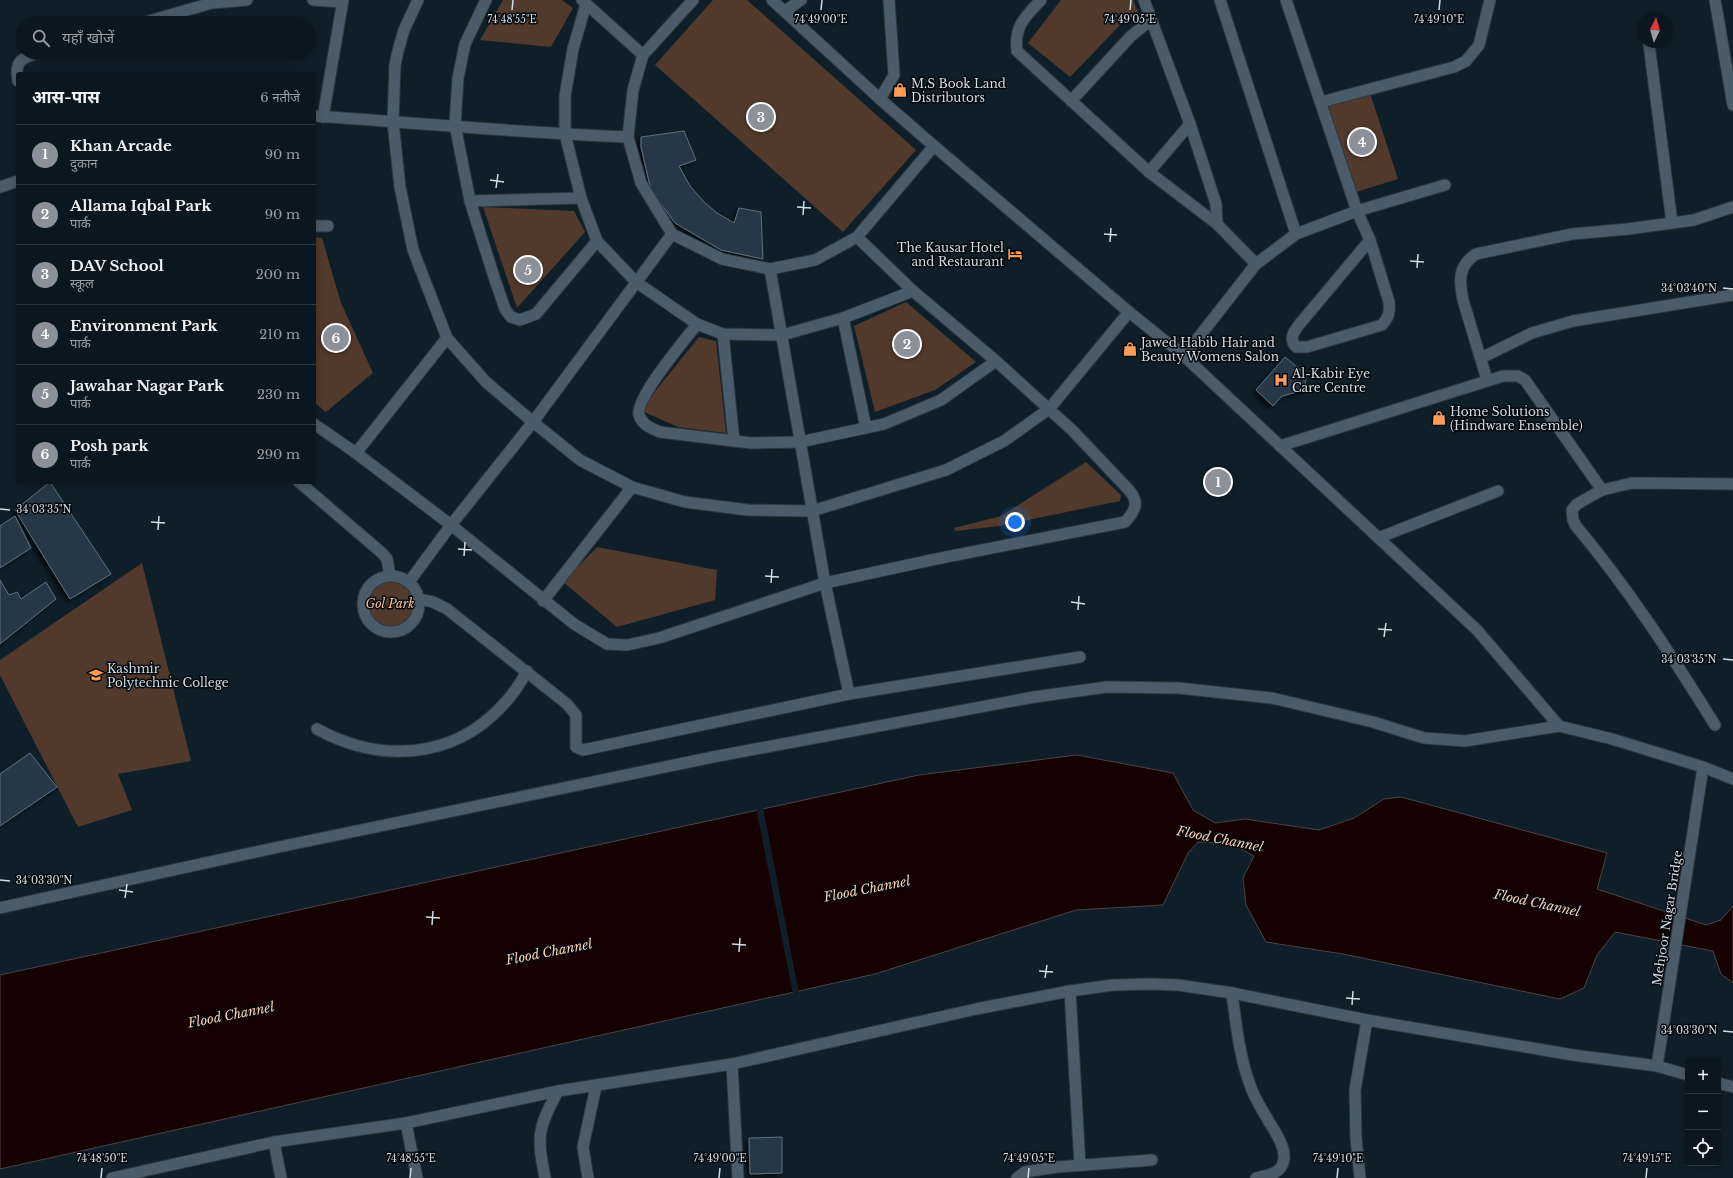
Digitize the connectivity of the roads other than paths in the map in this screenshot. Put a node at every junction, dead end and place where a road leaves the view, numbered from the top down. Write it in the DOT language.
graph roads {
  1 [pos="247,0"];
  2 [pos="313,0"];
  3 [pos="418,0"];
  4 [pos="486,0"];
  5 [pos="693,0"];
  6 [pos="772,0"];
  7 [pos="801,0"];
  8 [pos="890,0"];
  9 [pos="1041,0"];
  10 [pos="1144,0"];
  11 [pos="1220,0"];
  12 [pos="1286,0"];
  13 [pos="1490,0"];
  14 [pos="1715,0"];
  15 [pos="342,1"];
  16 [pos="583,2"];
  17 [pos="785,11"];
  18 [pos="165,16"];
  19 [pos="1151,20"];
  20 [pos="1650,48"];
  21 [pos="644,55"];
  22 [pos="21,60"];
  23 [pos="17,72"];
  24 [pos="880,99"];
  25 [pos="1071,101"];
  26 [pos="1321,102"];
  27 [pos="1733,105"];
  28 [pos="319,116"];
  29 [pos="393,122"];
  30 [pos="1190,124"];
  31 [pos="455,125"];
  32 [pos="565,134"];
  33 [pos="628,137"];
  34 [pos="934,146"];
  35 [pos="1149,172"];
  36 [pos="16,182"];
  37 [pos="1445,185"];
  38 [pos="0,187"];
  39 [pos="581,198"];
  40 [pos="470,201"];
  41 [pos="1733,207"];
  42 [pos="1357,212"];
  43 [pos="1672,223"];
  44 [pos="1217,224"];
  45 [pos="316,226"];
  46 [pos="328,226"];
  47 [pos="672,234"];
  48 [pos="1296,234"];
  49 [pos="857,237"];
  50 [pos="1370,240"];
  51 [pos="596,241"];
  52 [pos="1256,264"];
  53 [pos="770,269"];
  54 [pos="636,282"];
  55 [pos="913,291"];
  56 [pos="1733,295"];
  57 [pos="1129,312"];
  58 [pos="843,318"];
  59 [pos="697,324"];
  60 [pos="723,334"];
  61 [pos="782,335"];
  62 [pos="447,338"];
  63 [pos="1184,356"];
  64 [pos="1481,358"];
  65 [pos="996,361"];
  66 [pos="1487,380"];
  67 [pos="1049,409"];
  68 [pos="532,422"];
  69 [pos="316,425"];
  70 [pos="866,428"];
  71 [pos="734,441"];
  72 [pos="800,442"];
  73 [pos="1280,446"];
  74 [pos="356,453"];
  75 [pos="301,484"];
  76 [pos="1733,484"];
  77 [pos="632,486"];
  78 [pos="1602,490"];
  79 [pos="1498,491"];
  80 [pos="812,511"];
  81 [pos="451,525"];
  82 [pos="1378,538"];
  83 [pos="390,576"];
  84 [pos="409,582"];
  85 [pos="825,583"];
  86 [pos="419,599"];
  87 [pos="543,601"];
  88 [pos="1080,657"];
  89 [pos="527,672"];
  90 [pos="849,694"];
  91 [pos="1714,725"];
  92 [pos="1559,726"];
  93 [pos="318,729"];
  94 [pos="1703,767"];
  95 [pos="1733,779"];
  96 [pos="0,908"];
  97 [pos="1070,991"];
  98 [pos="1232,993"];
  99 [pos="1367,1020"];
  100 [pos="732,1064"];
  101 [pos="1657,1066"];
  102 [pos="1685,1074"];
  103 [pos="1721,1084"];
  104 [pos="596,1086"];
  105 [pos="1733,1087"];
  106 [pos="558,1092"];
  107 [pos="406,1123"];
  108 [pos="274,1142"];
  109 [pos="1152,1160"];
  110 [pos="1080,1165"];
  111 [pos="112,1178"];
  112 [pos="281,1178"];
  113 [pos="417,1178"];
  114 [pos="545,1178"];
  115 [pos="588,1178"];
  116 [pos="738,1178"];
  117 [pos="1017,1178"];
  118 [pos="1256,1178"];
  119 [pos="1360,1178"];
  1 -- 18 [label="street"];
  2 -- 15 [label="street"];
  3 -- 29 [label="street"];
  4 -- 31 [label="street"];
  5 -- 21 [label="street"];
  6 -- 17 [label="street"];
  7 -- 17 [label="street"];
  8 -- 24 [label="street"];
  9 -- 25 [label="street"];
  10 -- 19 [label="street"];
  11 -- 48 [label="street"];
  12 -- 26 [label="street"];
  13 -- 26 [label="street"];
  14 -- 27 [label="street"];
  15 -- 28 [label="street"];
  16 -- 21 [label="street"];
  16 -- 32 [label="street"];
  17 -- 24 [label="street"];
  19 -- 25 [label="street"];
  19 -- 30 [label="street"];
  20 -- 43 [label="street"];
  21 -- 33 [label="street"];
  22 -- 23 [label="street"];
  24 -- 34 [label="street"];
  25 -- 35 [label="street"];
  26 -- 42 [label="street"];
  28 -- 29 [label="street"];
  29 -- 31 [label="street"];
  29 -- 62 [label="street"];
  30 -- 35 [label="street"];
  30 -- 44 [label="street"];
  31 -- 32 [label="street"];
  31 -- 40 [label="street"];
  32 -- 33 [label="street"];
  32 -- 39 [label="street"];
  33 -- 47 [label="street"];
  34 -- 49 [label="street"];
  34 -- 57 [label="street"];
  35 -- 44 [label="street"];
  36 -- 38 [label="street"];
  37 -- 42 [label="street"];
  39 -- 40 [label="street"];
  39 -- 51 [label="street"];
  40 -- 51 [label="street"];
  41 -- 43 [label="street"];
  42 -- 48 [label="street"];
  42 -- 50 [label="street"];
  43 -- 64 [label="street"];
  44 -- 52 [label="street"];
  45 -- 46 [label="street"];
  47 -- 53 [label="street"];
  47 -- 54 [label="street"];
  48 -- 52 [label="street"];
  49 -- 53 [label="street"];
  49 -- 55 [label="street"];
  50 -- 50 [label="street"];
  51 -- 54 [label="street"];
  52 -- 63 [label="street"];
  53 -- 61 [label="street"];
  54 -- 59 [label="street"];
  54 -- 68 [label="street"];
  55 -- 58 [label="street"];
  55 -- 65 [label="street"];
  56 -- 64 [label="street"];
  57 -- 63 [label="street"];
  57 -- 67 [label="street"];
  58 -- 61 [label="street"];
  58 -- 70 [label="street"];
  59 -- 60 [label="street"];
  59 -- 71 [label="street"];
  60 -- 61 [label="street"];
  60 -- 71 [label="street"];
  61 -- 72 [label="street"];
  62 -- 68 [label="street"];
  62 -- 74 [label="street"];
  63 -- 73 [label="street"];
  64 -- 66 [label="street"];
  65 -- 67 [label="street"];
  65 -- 70 [label="street"];
  66 -- 73 [label="street"];
  66 -- 78 [label="street"];
  67 -- 80 [label="street"];
  67 -- 85 [label="street"];
  68 -- 77 [label="street"];
  68 -- 81 [label="street"];
  69 -- 74 [label="street"];
  70 -- 72 [label="street"];
  71 -- 72 [label="street"];
  72 -- 80 [label="street"];
  73 -- 82 [label="street"];
  74 -- 81 [label="street"];
  75 -- 83 [label="street"];
  76 -- 78 [label="street"];
  77 -- 80 [label="street"];
  77 -- 87 [label="street"];
  78 -- 91 [label="street"];
  79 -- 82 [label="street"];
  80 -- 85 [label="street"];
  81 -- 84 [label="street"];
  81 -- 87 [label="street"];
  82 -- 92 [label="street"];
  83 -- 84 [label="street"];
  83 -- 86 [label="street"];
  84 -- 86 [label="street"];
  85 -- 87 [label="street"];
  85 -- 90 [label="street"];
  86 -- 89 [label="street"];
  88 -- 90 [label="street"];
  89 -- 90 [label="street"];
  89 -- 93 [label="street"];
  92 -- 94 [label="street"];
  92 -- 96 [label="street"];
  94 -- 95 [label="street"];
  94 -- 101 [label="street, Mehjoor Nagar Bridge"];
  97 -- 98 [label="street"];
  97 -- 100 [label="street"];
  97 -- 110 [label="street"];
  98 -- 99 [label="street"];
  98 -- 118 [label="street"];
  99 -- 101 [label="street"];
  99 -- 119 [label="street"];
  100 -- 104 [label="street"];
  100 -- 116 [label="street"];
  101 -- 102 [label="street"];
  103 -- 105 [label="street"];
  104 -- 106 [label="street"];
  104 -- 115 [label="street"];
  106 -- 107 [label="street"];
  106 -- 114 [label="street"];
  107 -- 108 [label="street"];
  107 -- 113 [label="street"];
  108 -- 111 [label="street"];
  108 -- 112 [label="street"];
  109 -- 110 [label="street"];
  110 -- 117 [label="street"];
}
